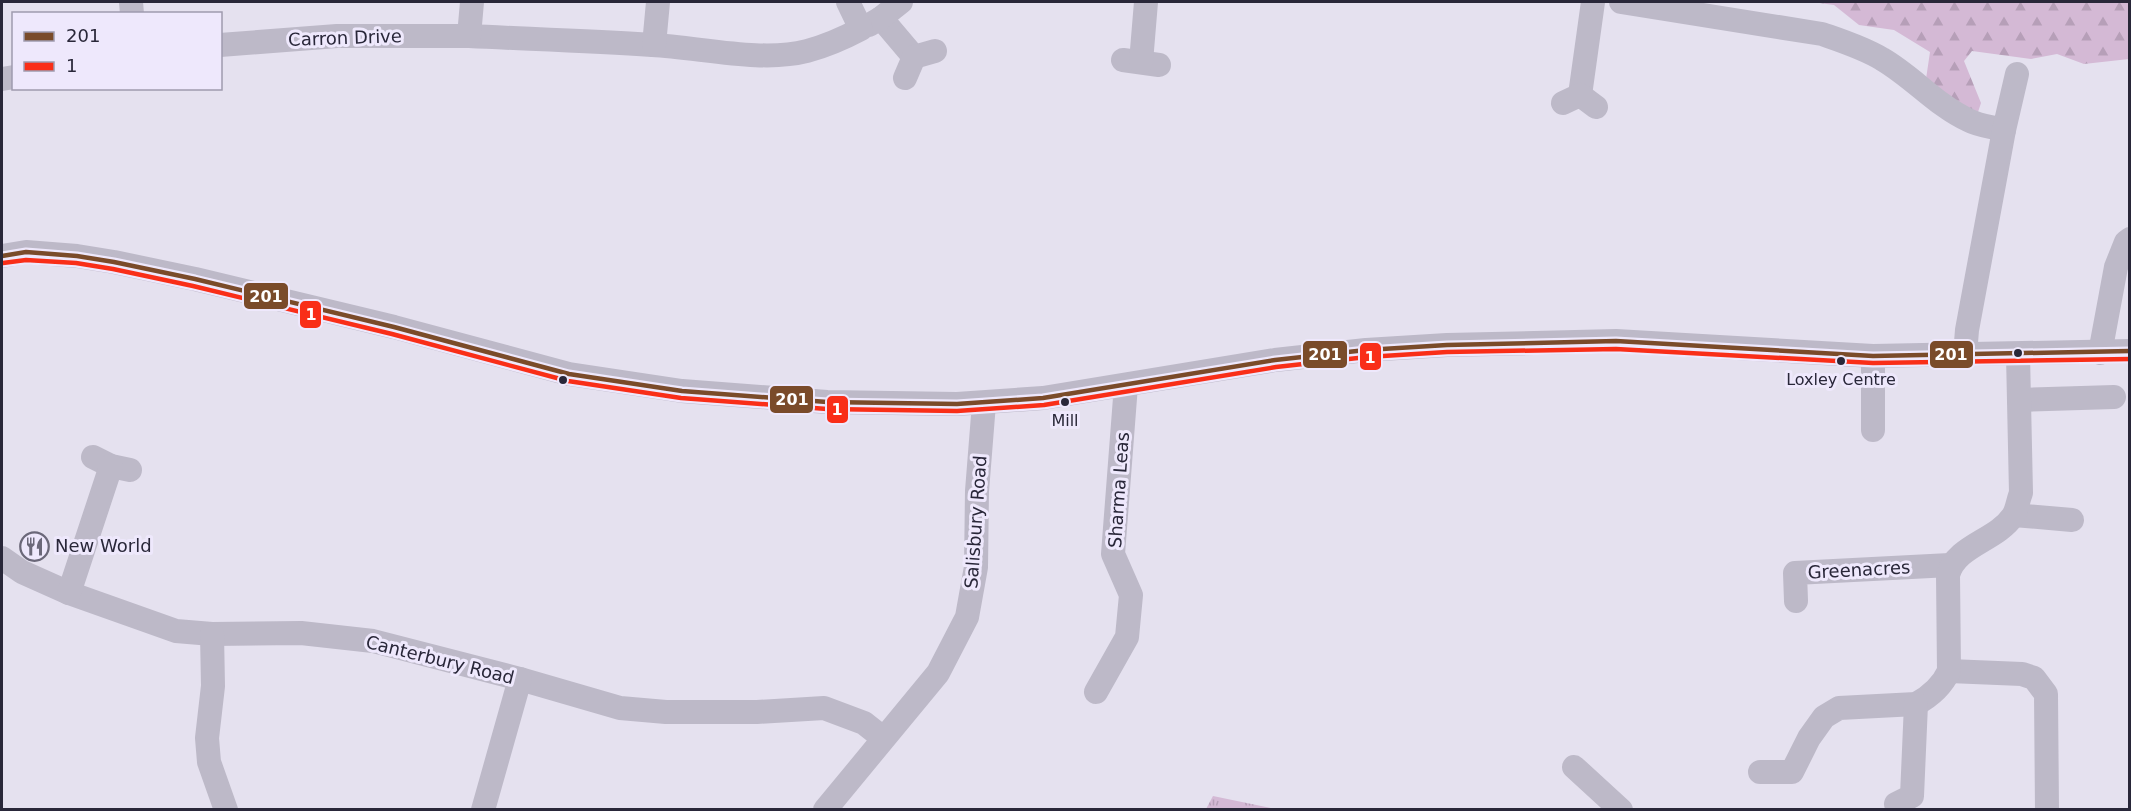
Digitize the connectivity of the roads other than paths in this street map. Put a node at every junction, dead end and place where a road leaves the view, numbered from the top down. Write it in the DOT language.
graph roads {
  1 [pos="472,2"];
  2 [pos="658,2"];
  3 [pos="848,2"];
  4 [pos="901,2"];
  5 [pos="1146,2"];
  6 [pos="1593,2"];
  7 [pos="1621,2"];
  8 [pos="871,23"];
  9 [pos="469,36"];
  10 [pos="222,45"];
  11 [pos="654,45"];
  12 [pos="918,62"];
  13 [pos="1141,63"];
  14 [pos="2017,74"];
  15 [pos="1580,102"];
  16 [pos="2004,130"];
  17 [pos="2130,240"];
  18 [pos="2,256"];
  19 [pos="2130,351"];
  20 [pos="2100,352"];
  21 [pos="2018,355"];
  22 [pos="1874,356"];
  23 [pos="1965,356"];
  24 [pos="1126,385"];
  25 [pos="2114,397"];
  26 [pos="2019,400"];
  27 [pos="984,403"];
  28 [pos="1873,430"];
  29 [pos="112,464"];
  30 [pos="2014,515"];
  31 [pos="2072,520"];
  32 [pos="2,558"];
  33 [pos="1950,565"];
  34 [pos="69,592"];
  35 [pos="1796,601"];
  36 [pos="212,634"];
  37 [pos="1949,671"];
  38 [pos="520,679"];
  39 [pos="1096,692"];
  40 [pos="1916,704"];
  41 [pos="883,738"];
  42 [pos="1574,767"];
  43 [pos="1760,772"];
  44 [pos="1896,804"];
  45 [pos="226,810"];
  46 [pos="483,810"];
  47 [pos="825,810"];
  48 [pos="1621,810"];
  49 [pos="2047,810"];
  1 -- 9 [label="street"];
  2 -- 11 [label="street"];
  3 -- 8 [label="street"];
  4 -- 8 [label="street, Carron Drive"];
  5 -- 13 [label="street"];
  6 -- 15 [label="street"];
  7 -- 16 [label="street"];
  8 -- 11 [label="street, Carron Drive"];
  8 -- 12 [label="street"];
  9 -- 10 [label="street, Carron Drive"];
  9 -- 11 [label="street, Carron Drive"];
  14 -- 16 [label="street"];
  16 -- 23 [label="street"];
  17 -- 20 [label="street"];
  18 -- 27 [label="street"];
  19 -- 20 [label="street"];
  20 -- 21 [label="street"];
  21 -- 23 [label="street"];
  21 -- 26 [label="street"];
  22 -- 23 [label="street"];
  22 -- 24 [label="street"];
  22 -- 28 [label="street"];
  24 -- 27 [label="street"];
  24 -- 39 [label="street, Sharma Leas"];
  25 -- 26 [label="street"];
  26 -- 30 [label="street"];
  27 -- 41 [label="street, Salisbury Road"];
  29 -- 34 [label="street"];
  30 -- 31 [label="street"];
  30 -- 33 [label="street"];
  32 -- 34 [label="street, Canterbury Road"];
  33 -- 35 [label="street, Greenacres"];
  33 -- 37 [label="street"];
  34 -- 36 [label="street, Canterbury Road"];
  36 -- 38 [label="street, Canterbury Road"];
  36 -- 45 [label="street"];
  37 -- 40 [label="street"];
  37 -- 49 [label="street"];
  38 -- 41 [label="street, Canterbury Road"];
  38 -- 46 [label="street"];
  40 -- 43 [label="street"];
  40 -- 44 [label="street"];
  41 -- 47 [label="street, Salisbury Road"];
  42 -- 48 [label="street"];
}
